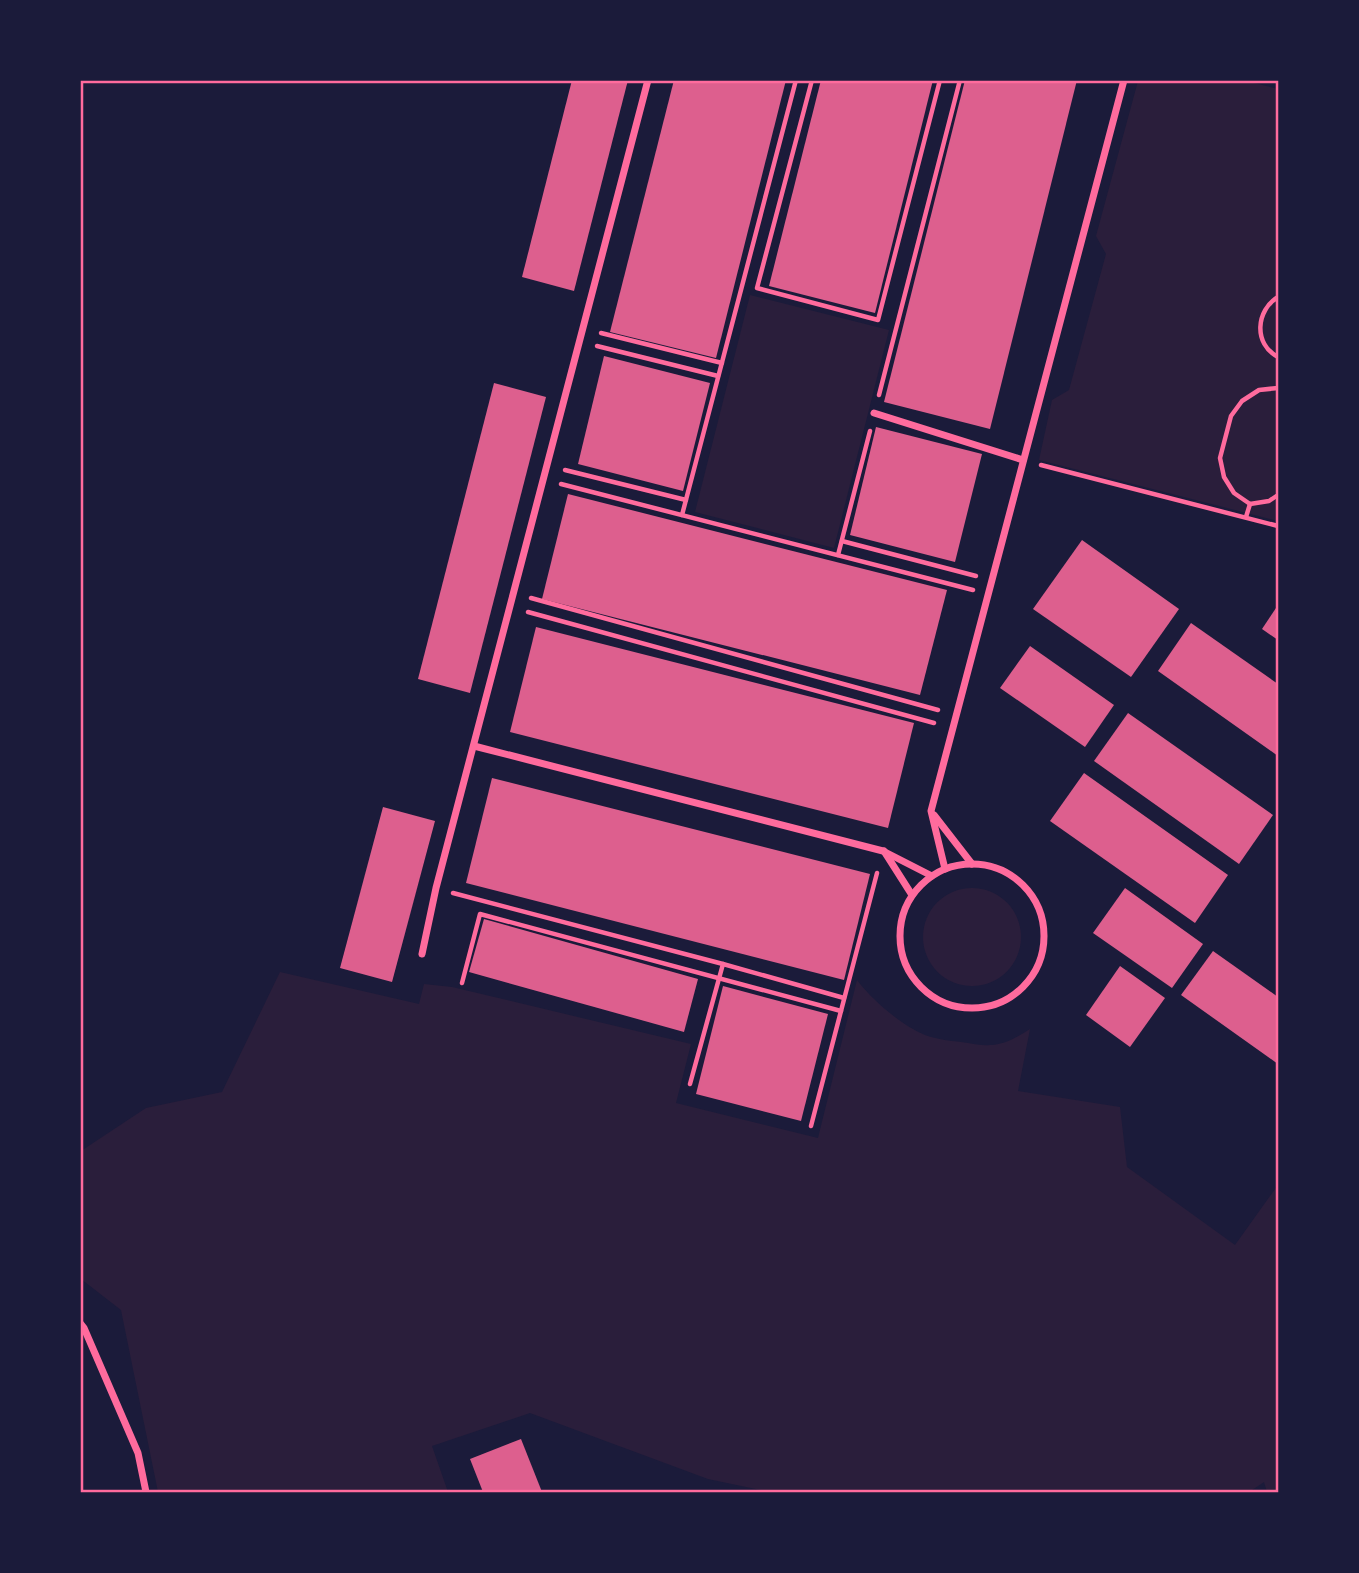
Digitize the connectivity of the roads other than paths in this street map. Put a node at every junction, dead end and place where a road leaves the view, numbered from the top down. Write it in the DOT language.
graph roads {
  1 [pos="648,80"];
  2 [pos="1124,80"];
  3 [pos="874,413"];
  4 [pos="1023,460"];
  5 [pos="474,746"];
  6 [pos="931,811"];
  7 [pos="883,851"];
  8 [pos="972,864"];
  9 [pos="944,869"];
  10 [pos="932,876"];
  11 [pos="912,895"];
  12 [pos="422,954"];
  13 [pos="80,1323"];
  14 [pos="146,1493"];
  1 -- 5 [label="street"];
  2 -- 4 [label="street"];
  3 -- 4 [label="street"];
  4 -- 6 [label="street"];
  5 -- 7 [label="street"];
  5 -- 12 [label="street"];
  6 -- 8 [label="street"];
  6 -- 9 [label="street"];
  7 -- 10 [label="street"];
  7 -- 11 [label="street"];
  8 -- 9 [label="street"];
  8 -- 11 [label="street"];
  9 -- 10 [label="street"];
  10 -- 11 [label="street"];
  13 -- 14 [label="street"];
}
